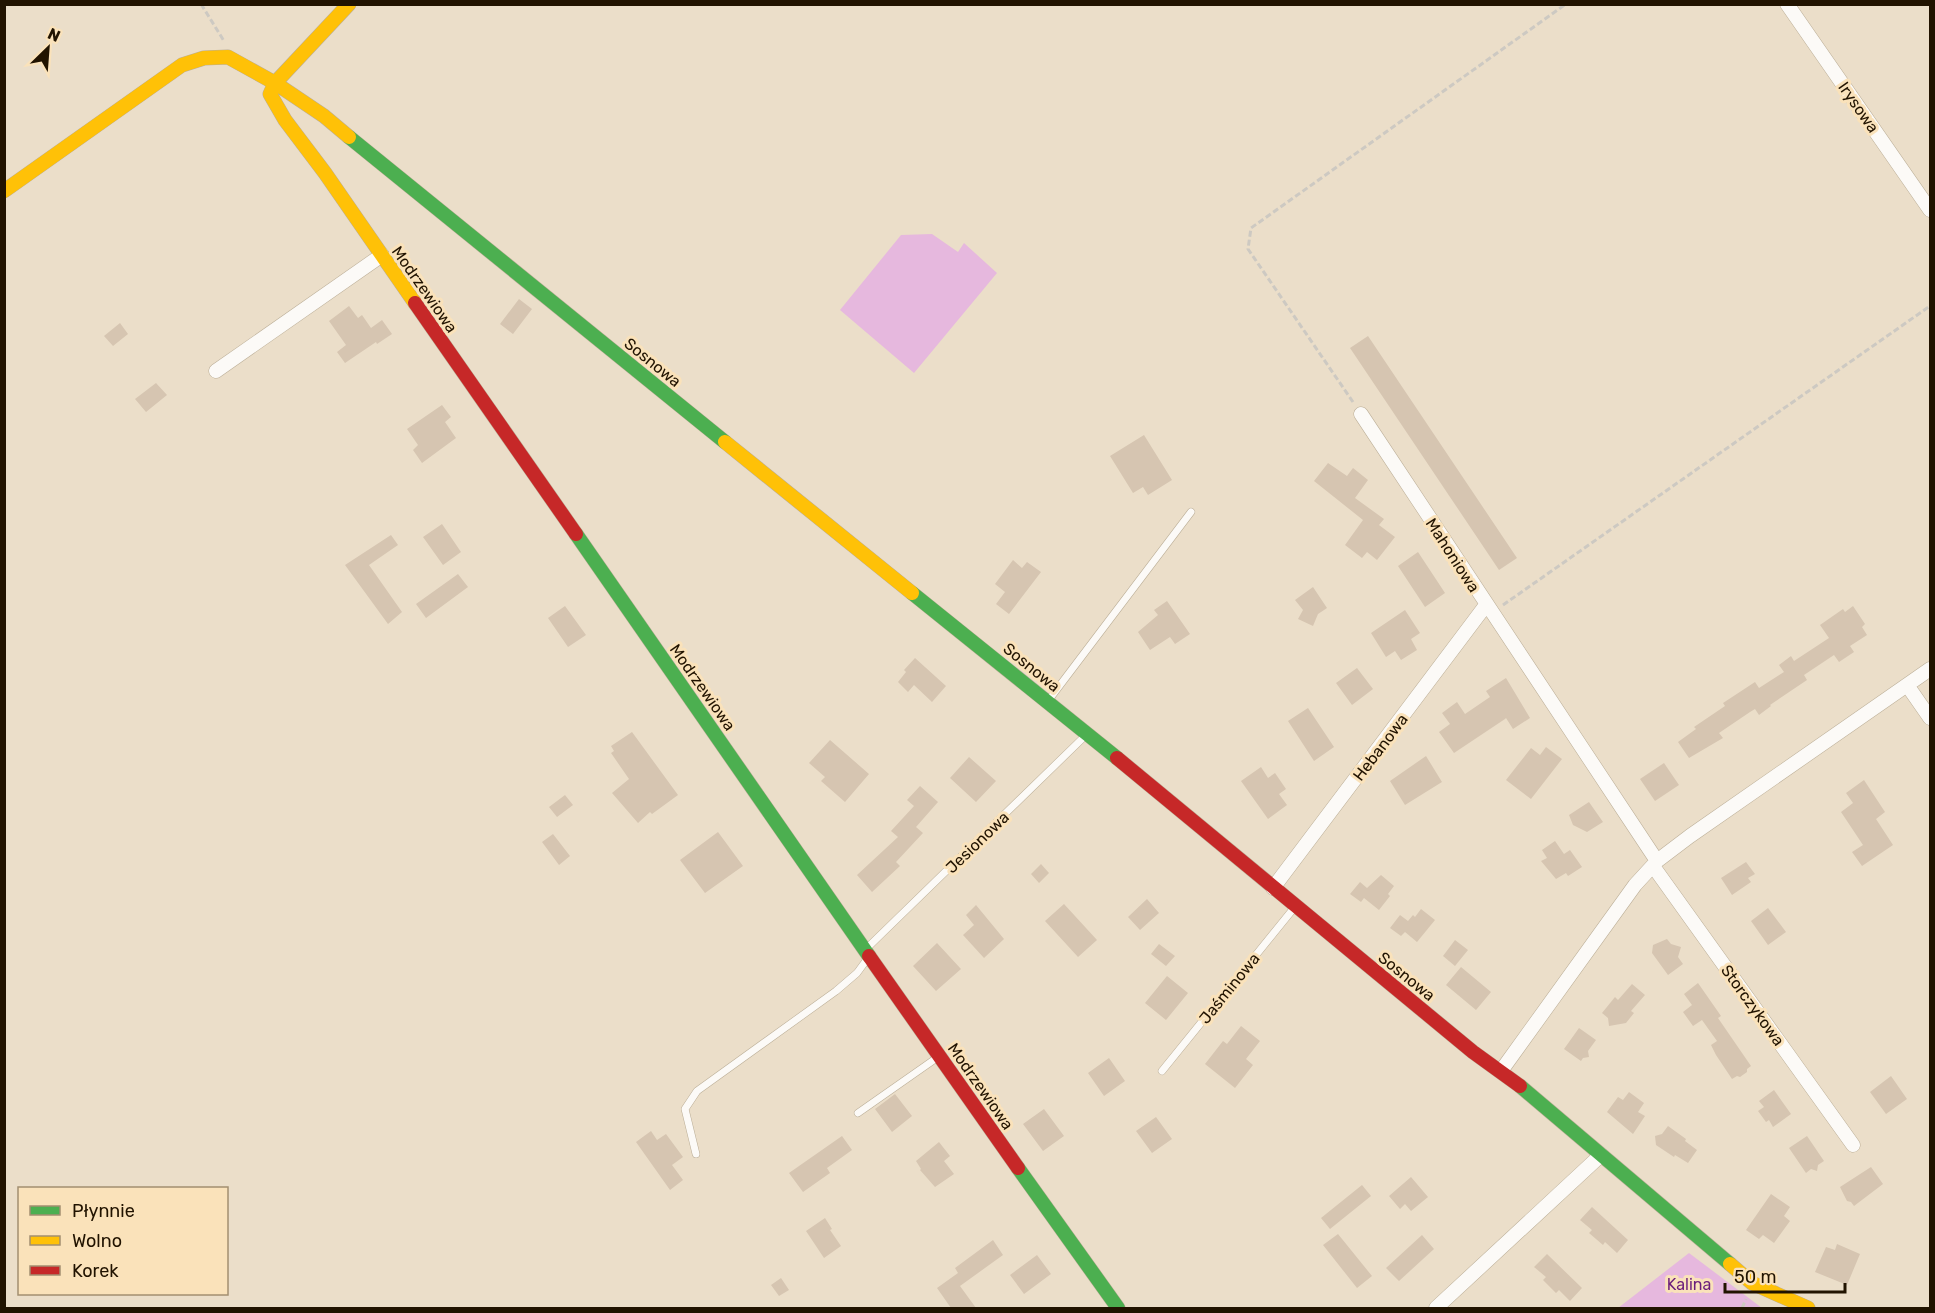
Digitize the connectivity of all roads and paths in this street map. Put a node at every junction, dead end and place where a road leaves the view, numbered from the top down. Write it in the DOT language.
graph roads {
  1 [pos="201,4"];
  2 [pos="350,4"];
  3 [pos="1566,4"];
  4 [pos="1787,4"];
  5 [pos="228,57"];
  6 [pos="275,83"];
  7 [pos="4,191"];
  8 [pos="1930,210"];
  9 [pos="382,255"];
  10 [pos="1930,306"];
  11 [pos="216,371"];
  12 [pos="1361,414"];
  13 [pos="1191,512"];
  14 [pos="1489,609"];
  15 [pos="1930,669"];
  16 [pos="1907,685"];
  17 [pos="1048,701"];
  18 [pos="1930,718"];
  19 [pos="1088,734"];
  20 [pos="1655,864"];
  21 [pos="1273,888"];
  22 [pos="1296,906"];
  23 [pos="867,953"];
  24 [pos="940,1056"];
  25 [pos="1162,1071"];
  26 [pos="1501,1071"];
  27 [pos="858,1113"];
  28 [pos="1853,1145"];
  29 [pos="696,1154"];
  30 [pos="1601,1155"];
  31 [pos="1118,1308"];
  32 [pos="1436,1308"];
  33 [pos="1808,1308"];
  1 -- 5 [label="path"];
  2 -- 6 [label="street"];
  3 -- 12 [label="path"];
  4 -- 8 [label="street, Irysowa"];
  5 -- 6 [label="street, Sosnowa"];
  5 -- 7 [label="street"];
  6 -- 9 [label="street, Modrzewiowa"];
  6 -- 17 [label="street, Sosnowa"];
  9 -- 11 [label="street"];
  9 -- 23 [label="street, Modrzewiowa"];
  10 -- 14 [label="path"];
  12 -- 14 [label="street, Mahoniowa"];
  13 -- 17 [label="lane"];
  14 -- 20 [label="street, Mahoniowa"];
  14 -- 21 [label="street, Hebanowa"];
  15 -- 16 [label="street"];
  16 -- 18 [label="street"];
  16 -- 20 [label="street"];
  17 -- 19 [label="street, Sosnowa"];
  19 -- 21 [label="street, Sosnowa"];
  19 -- 23 [label="lane, Jesionowa"];
  20 -- 26 [label="street"];
  20 -- 28 [label="street, Storczykowa"];
  21 -- 22 [label="street, Sosnowa"];
  22 -- 25 [label="lane, Jaśminowa"];
  22 -- 26 [label="street, Sosnowa"];
  23 -- 24 [label="street, Modrzewiowa"];
  23 -- 29 [label="lane, Jesionowa"];
  24 -- 27 [label="lane"];
  24 -- 31 [label="street, Modrzewiowa"];
  26 -- 30 [label="street, Sosnowa"];
  30 -- 32 [label="street"];
  30 -- 33 [label="street, Sosnowa"];
}
